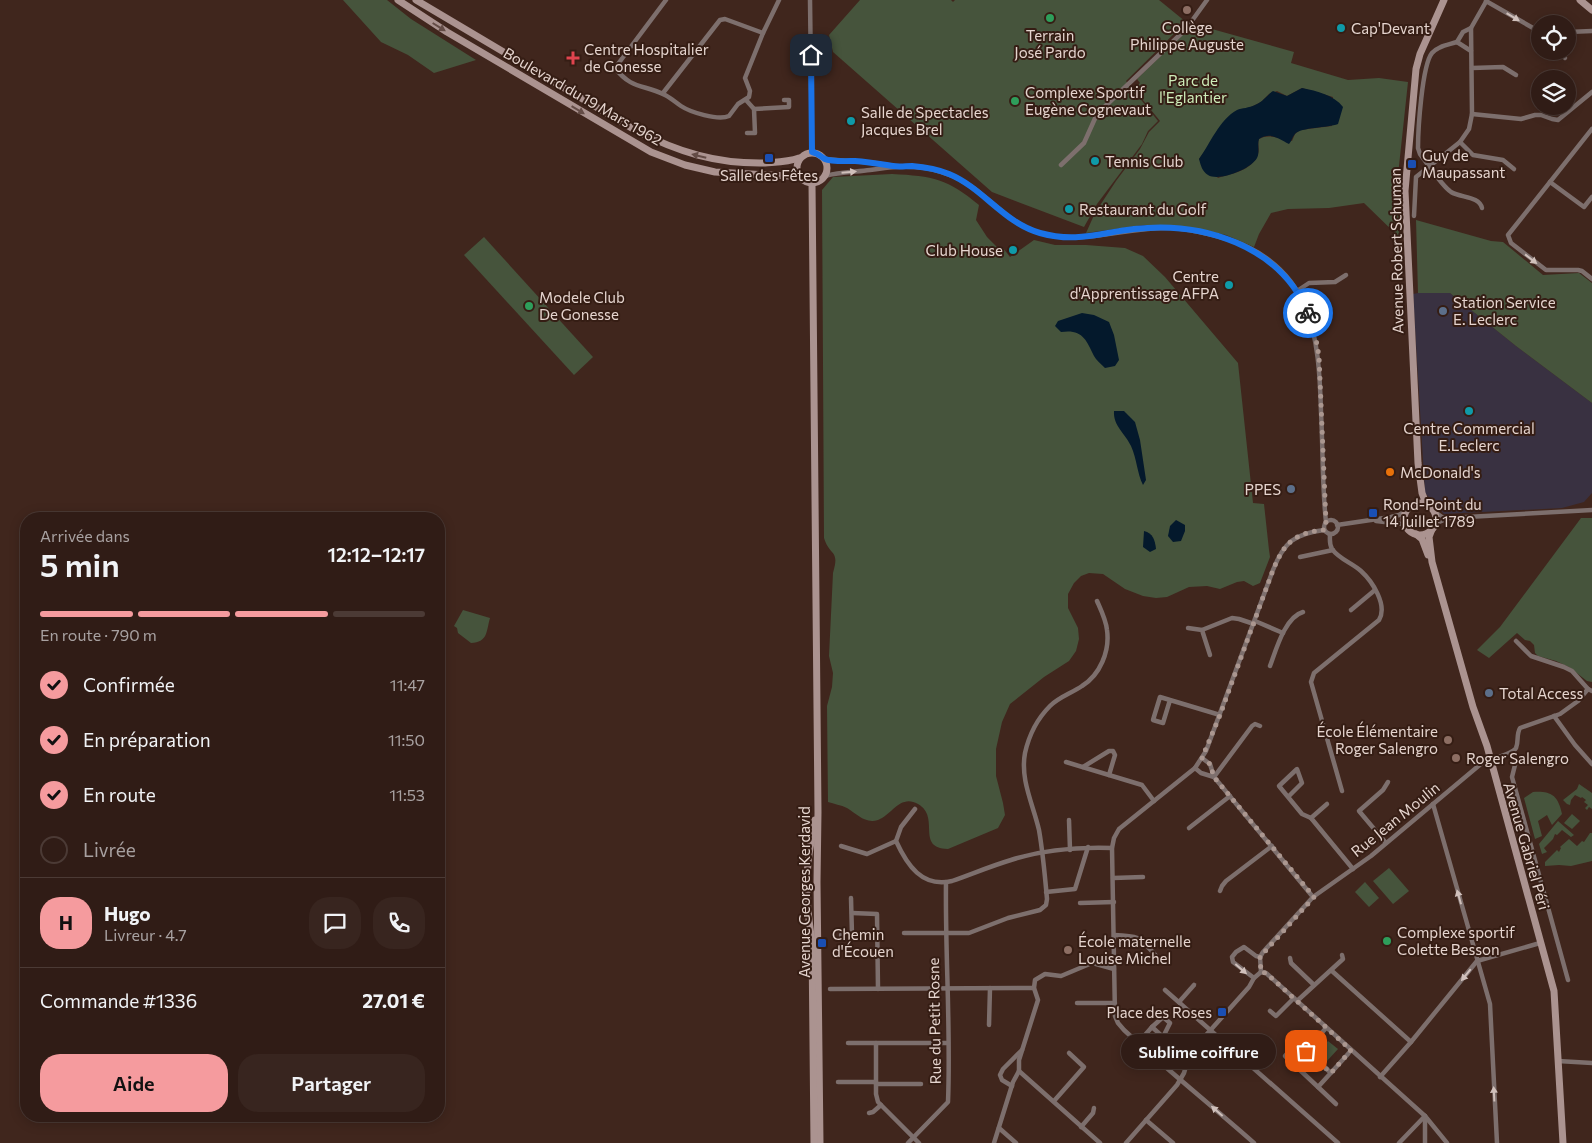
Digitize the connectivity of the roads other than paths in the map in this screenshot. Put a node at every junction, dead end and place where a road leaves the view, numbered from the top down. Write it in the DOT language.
graph roads {
  1 [pos="398,0"];
  2 [pos="416,0"];
  3 [pos="666,0"];
  4 [pos="779,0"];
  5 [pos="810,0"];
  6 [pos="1207,0"];
  7 [pos="1444,0"];
  8 [pos="1448,0"];
  9 [pos="1580,0"];
  10 [pos="1487,1"];
  11 [pos="1592,10"];
  12 [pos="1531,27"];
  13 [pos="1471,28"];
  14 [pos="1592,31"];
  15 [pos="1429,32"];
  16 [pos="1576,32"];
  17 [pos="763,33"];
  18 [pos="1457,42"];
  19 [pos="1471,51"];
  20 [pos="1472,68"];
  21 [pos="1516,75"];
  22 [pos="1592,92"];
  23 [pos="663,94"];
  24 [pos="746,100"];
  25 [pos="784,100"];
  26 [pos="754,109"];
  27 [pos="1472,114"];
  28 [pos="1592,129"];
  29 [pos="747,133"];
  30 [pos="1460,142"];
  31 [pos="812,152"];
  32 [pos="799,158"];
  33 [pos="824,159"];
  34 [pos="1061,165"];
  35 [pos="894,166"];
  36 [pos="1430,166"];
  37 [pos="1514,169"];
  38 [pos="825,176"];
  39 [pos="800,178"];
  40 [pos="1550,182"];
  41 [pos="812,183"];
  42 [pos="1592,197"];
  43 [pos="1482,208"];
  44 [pos="1414,216"];
  45 [pos="1346,275"];
  46 [pos="1592,279"];
  47 [pos="1297,290"];
  48 [pos="1419,473"];
  49 [pos="1430,508"];
  50 [pos="1409,509"];
  51 [pos="1592,510"];
  52 [pos="1449,518"];
  53 [pos="1370,521"];
  54 [pos="1326,522"];
  55 [pos="1337,525"];
  56 [pos="1406,527"];
  57 [pos="1433,527"];
  58 [pos="1324,530"];
  59 [pos="1330,534"];
  60 [pos="1416,534"];
  61 [pos="1333,550"];
  62 [pos="1300,558"];
  63 [pos="1432,562"];
  64 [pos="1375,590"];
  65 [pos="1098,601"];
  66 [pos="1351,610"];
  67 [pos="1303,612"];
  68 [pos="1254,623"];
  69 [pos="1188,628"];
  70 [pos="1202,630"];
  71 [pos="1283,633"];
  72 [pos="1516,641"];
  73 [pos="1210,655"];
  74 [pos="1270,666"];
  75 [pos="1590,690"];
  76 [pos="1170,700"];
  77 [pos="1220,715"];
  78 [pos="1554,716"];
  79 [pos="1260,726"];
  80 [pos="1513,752"];
  81 [pos="1202,758"];
  82 [pos="1490,759"];
  83 [pos="1066,762"];
  84 [pos="1592,764"];
  85 [pos="1082,766"];
  86 [pos="1195,768"];
  87 [pos="1109,775"];
  88 [pos="1214,777"];
  89 [pos="1388,782"];
  90 [pos="817,788"];
  91 [pos="1342,791"];
  92 [pos="1230,796"];
  93 [pos="1288,796"];
  94 [pos="1154,801"];
  95 [pos="1327,804"];
  96 [pos="1433,804"];
  97 [pos="915,809"];
  98 [pos="1311,818"];
  99 [pos="1068,820"];
  100 [pos="1189,828"];
  101 [pos="896,841"];
  102 [pos="1386,843"];
  103 [pos="841,846"];
  104 [pos="1272,846"];
  105 [pos="1088,847"];
  106 [pos="1112,848"];
  107 [pos="1070,850"];
  108 [pos="1043,853"];
  109 [pos="1353,870"];
  110 [pos="1143,877"];
  111 [pos="1113,878"];
  112 [pos="946,882"];
  113 [pos="1220,891"];
  114 [pos="1046,892"];
  115 [pos="1314,897"];
  116 [pos="851,898"];
  117 [pos="1114,902"];
  118 [pos="1080,903"];
  119 [pos="852,913"];
  120 [pos="904,933"];
  121 [pos="945,933"];
  122 [pos="841,935"];
  123 [pos="1114,935"];
  124 [pos="1540,943"];
  125 [pos="1342,955"];
  126 [pos="1114,957"];
  127 [pos="1157,957"];
  128 [pos="1260,957"];
  129 [pos="1290,958"];
  130 [pos="1477,961"];
  131 [pos="1092,963"];
  132 [pos="1114,969"];
  133 [pos="1332,971"];
  134 [pos="1261,972"];
  135 [pos="1254,978"];
  136 [pos="1568,980"];
  137 [pos="1194,985"];
  138 [pos="1314,985"];
  139 [pos="947,988"];
  140 [pos="990,988"];
  141 [pos="1034,988"];
  142 [pos="830,989"];
  143 [pos="878,989"];
  144 [pos="1165,990"];
  145 [pos="1295,999"];
  146 [pos="1179,1002"];
  147 [pos="1077,1003"];
  148 [pos="1115,1003"];
  149 [pos="1270,1011"];
  150 [pos="989,1025"];
  151 [pos="1152,1027"];
  152 [pos="1326,1028"];
  153 [pos="1211,1030"];
  154 [pos="1163,1037"];
  155 [pos="1411,1042"];
  156 [pos="848,1043"];
  157 [pos="876,1043"];
  158 [pos="948,1043"];
  159 [pos="1138,1043"];
  160 [pos="1022,1049"];
  161 [pos="1351,1050"];
  162 [pos="1306,1051"];
  163 [pos="1069,1053"];
  164 [pos="1187,1058"];
  165 [pos="1558,1061"];
  166 [pos="1592,1063"];
  167 [pos="1019,1072"];
  168 [pos="1331,1073"];
  169 [pos="1380,1077"];
  170 [pos="1180,1079"];
  171 [pos="838,1082"];
  172 [pos="876,1083"];
  173 [pos="921,1084"];
  174 [pos="1012,1086"];
  175 [pos="1318,1087"];
  176 [pos="1054,1101"];
  177 [pos="1336,1104"];
  178 [pos="881,1105"];
  179 [pos="1094,1108"];
  180 [pos="869,1113"];
  181 [pos="1425,1116"];
  182 [pos="1146,1120"];
  183 [pos="1081,1127"];
  184 [pos="999,1128"];
  185 [pos="913,1138"];
  186 [pos="814,1143"];
  187 [pos="820,1143"];
  188 [pos="908,1143"];
  189 [pos="919,1143"];
  190 [pos="994,1143"];
  191 [pos="1016,1143"];
  192 [pos="1100,1143"];
  193 [pos="1126,1143"];
  194 [pos="1173,1143"];
  195 [pos="1254,1143"];
  196 [pos="1338,1143"];
  197 [pos="1399,1143"];
  198 [pos="1425,1143"];
  199 [pos="1447,1143"];
  200 [pos="1497,1143"];
  201 [pos="1563,1143"];
  1 -- 39 [label="main road, Boulevard du 19 Mars 1962, one-way"];
  32 -- 2 [label="main road, Boulevard du 19 Mars 1962, one-way"];
  3 -- 23 [label="street"];
  4 -- 17 [label="street"];
  5 -- 31 [label="street"];
  6 -- 34 [label="street"];
  7 -- 15 [label="main road, Avenue Robert Schuman"];
  8 -- 15 [label="main road, Avenue Robert Schuman"];
  9 -- 11 [label="main road"];
  10 -- 12 [label="street, one-way"];
  10 -- 13 [label="street"];
  13 -- 18 [label="street"];
  13 -- 19 [label="street"];
  14 -- 16 [label="street"];
  15 -- 48 [label="main road, Avenue Robert Schuman"];
  17 -- 23 [label="street"];
  17 -- 24 [label="street"];
  18 -- 19 [label="street"];
  18 -- 36 [label="street"];
  19 -- 20 [label="street"];
  20 -- 21 [label="street"];
  20 -- 27 [label="street"];
  22 -- 27 [label="street"];
  23 -- 24 [label="street"];
  24 -- 26 [label="street"];
  25 -- 26 [label="street"];
  26 -- 29 [label="street"];
  27 -- 30 [label="street"];
  28 -- 40 [label="street"];
  30 -- 36 [label="street"];
  30 -- 37 [label="street"];
  31 -- 32 [label="main road"];
  31 -- 33 [label="main road"];
  32 -- 39 [label="main road"];
  33 -- 35 [label="street"];
  33 -- 38 [label="main road"];
  38 -- 35 [label="street, one-way"];
  35 -- 47 [label="street"];
  36 -- 43 [label="street"];
  36 -- 44 [label="street"];
  38 -- 41 [label="main road"];
  39 -- 41 [label="main road"];
  40 -- 42 [label="street"];
  40 -- 46 [label="street, one-way"];
  41 -- 90 [label="main road"];
  45 -- 47 [label="street"];
  47 -- 54 [label="street"];
  48 -- 49 [label="main road, Avenue Robert Schuman"];
  48 -- 50 [label="main road, Avenue Robert Schuman"];
  49 -- 50 [label="main road"];
  49 -- 52 [label="street"];
  49 -- 57 [label="main road"];
  50 -- 53 [label="street"];
  50 -- 56 [label="main road"];
  51 -- 52 [label="street"];
  52 -- 57 [label="street"];
  53 -- 55 [label="street"];
  53 -- 56 [label="street"];
  54 -- 55 [label="street"];
  54 -- 58 [label="street"];
  55 -- 59 [label="street"];
  56 -- 60 [label="main road"];
  57 -- 60 [label="main road"];
  57 -- 63 [label="main road, Avenue Gabriel Péri"];
  58 -- 59 [label="street"];
  58 -- 68 [label="street"];
  59 -- 61 [label="street"];
  60 -- 63 [label="main road, Avenue Gabriel Péri"];
  61 -- 62 [label="street"];
  61 -- 64 [label="street"];
  63 -- 82 [label="main road, Avenue Gabriel Péri"];
  64 -- 66 [label="street"];
  64 -- 91 [label="street"];
  65 -- 108 [label="street"];
  67 -- 71 [label="street"];
  68 -- 70 [label="street"];
  68 -- 71 [label="street"];
  68 -- 77 [label="street"];
  69 -- 70 [label="street"];
  70 -- 73 [label="street"];
  71 -- 74 [label="street"];
  72 -- 75 [label="street"];
  75 -- 78 [label="street"];
  76 -- 76 [label="street"];
  76 -- 77 [label="street"];
  77 -- 81 [label="street"];
  78 -- 80 [label="street"];
  78 -- 84 [label="street"];
  79 -- 88 [label="street"];
  80 -- 82 [label="street, Rue Jean Moulin"];
  80 -- 136 [label="street"];
  81 -- 86 [label="street"];
  81 -- 88 [label="street"];
  82 -- 96 [label="street, Rue Jean Moulin"];
  82 -- 124 [label="main road, Avenue Gabriel Péri"];
  83 -- 85 [label="street"];
  85 -- 87 [label="street"];
  85 -- 87 [label="street"];
  86 -- 88 [label="street"];
  86 -- 94 [label="street"];
  87 -- 94 [label="street"];
  88 -- 92 [label="street"];
  89 -- 102 [label="street"];
  90 -- 186 [label="main road, Avenue Georges Kerdavid"];
  90 -- 187 [label="main road, Avenue Georges Kerdavid"];
  92 -- 100 [label="street"];
  92 -- 104 [label="street"];
  93 -- 93 [label="street"];
  93 -- 98 [label="street"];
  94 -- 106 [label="street"];
  95 -- 98 [label="street"];
  96 -- 102 [label="street, Rue Jean Moulin"];
  130 -- 96 [label="street, one-way"];
  97 -- 101 [label="street"];
  98 -- 109 [label="street"];
  99 -- 107 [label="street"];
  101 -- 103 [label="street"];
  101 -- 112 [label="street"];
  102 -- 109 [label="street, Rue Jean Moulin"];
  104 -- 113 [label="street"];
  104 -- 115 [label="street"];
  105 -- 106 [label="street"];
  105 -- 107 [label="street"];
  105 -- 114 [label="street"];
  106 -- 111 [label="street"];
  107 -- 108 [label="street"];
  108 -- 112 [label="street"];
  108 -- 114 [label="street"];
  109 -- 115 [label="street, Rue Jean Moulin"];
  110 -- 111 [label="street"];
  111 -- 117 [label="street"];
  112 -- 121 [label="street, Rue du Petit Rosne"];
  114 -- 121 [label="street"];
  115 -- 128 [label="street, Rue Jean Moulin"];
  116 -- 119 [label="street"];
  117 -- 118 [label="street"];
  117 -- 123 [label="street"];
  119 -- 122 [label="street"];
  119 -- 143 [label="street"];
  120 -- 121 [label="street"];
  121 -- 139 [label="street, Rue du Petit Rosne"];
  123 -- 126 [label="street"];
  123 -- 127 [label="street"];
  124 -- 130 [label="street"];
  124 -- 165 [label="main road, Avenue Gabriel Péri"];
  125 -- 133 [label="street"];
  126 -- 131 [label="street"];
  126 -- 132 [label="street"];
  128 -- 134 [label="street"];
  128 -- 135 [label="street, one-way"];
  129 -- 138 [label="street"];
  130 -- 155 [label="street, one-way"];
  200 -- 130 [label="street, one-way"];
  131 -- 132 [label="street"];
  131 -- 141 [label="street"];
  132 -- 148 [label="street"];
  133 -- 138 [label="street"];
  133 -- 155 [label="street"];
  134 -- 135 [label="street"];
  134 -- 145 [label="street"];
  135 -- 153 [label="street"];
  137 -- 146 [label="street"];
  138 -- 145 [label="street"];
  139 -- 140 [label="street"];
  139 -- 143 [label="street"];
  139 -- 158 [label="street, Rue du Petit Rosne"];
  140 -- 141 [label="street"];
  140 -- 150 [label="street"];
  141 -- 160 [label="street"];
  142 -- 143 [label="street"];
  144 -- 146 [label="street"];
  145 -- 149 [label="street"];
  145 -- 152 [label="street"];
  146 -- 153 [label="street"];
  147 -- 148 [label="street"];
  148 -- 159 [label="street"];
  151 -- 154 [label="street"];
  151 -- 154 [label="street"];
  151 -- 159 [label="street"];
  152 -- 161 [label="street"];
  152 -- 162 [label="street"];
  153 -- 164 [label="street"];
  153 -- 196 [label="street"];
  154 -- 164 [label="street"];
  155 -- 169 [label="street"];
  156 -- 157 [label="street"];
  157 -- 158 [label="street"];
  157 -- 172 [label="street"];
  158 -- 185 [label="street, Rue du Petit Rosne"];
  159 -- 170 [label="street"];
  160 -- 167 [label="street"];
  160 -- 174 [label="street"];
  161 -- 168 [label="street"];
  161 -- 169 [label="street"];
  162 -- 168 [label="street"];
  162 -- 175 [label="street"];
  163 -- 176 [label="street"];
  164 -- 170 [label="street"];
  165 -- 166 [label="street"];
  165 -- 201 [label="main road, Avenue Gabriel Péri"];
  167 -- 174 [label="street"];
  167 -- 176 [label="street"];
  168 -- 175 [label="street"];
  169 -- 181 [label="street"];
  170 -- 182 [label="street"];
  195 -- 170 [label="street, one-way"];
  171 -- 172 [label="street"];
  172 -- 173 [label="street"];
  172 -- 178 [label="street"];
  174 -- 184 [label="street"];
  175 -- 177 [label="street"];
  176 -- 183 [label="street"];
  178 -- 180 [label="street"];
  178 -- 185 [label="street"];
  179 -- 183 [label="street"];
  181 -- 197 [label="street"];
  181 -- 198 [label="street"];
  181 -- 199 [label="street"];
  182 -- 193 [label="street"];
  182 -- 194 [label="street"];
  183 -- 192 [label="street"];
  184 -- 190 [label="street"];
  184 -- 191 [label="street"];
  185 -- 188 [label="street, Rue du Petit Rosne"];
  185 -- 189 [label="street"];
}
